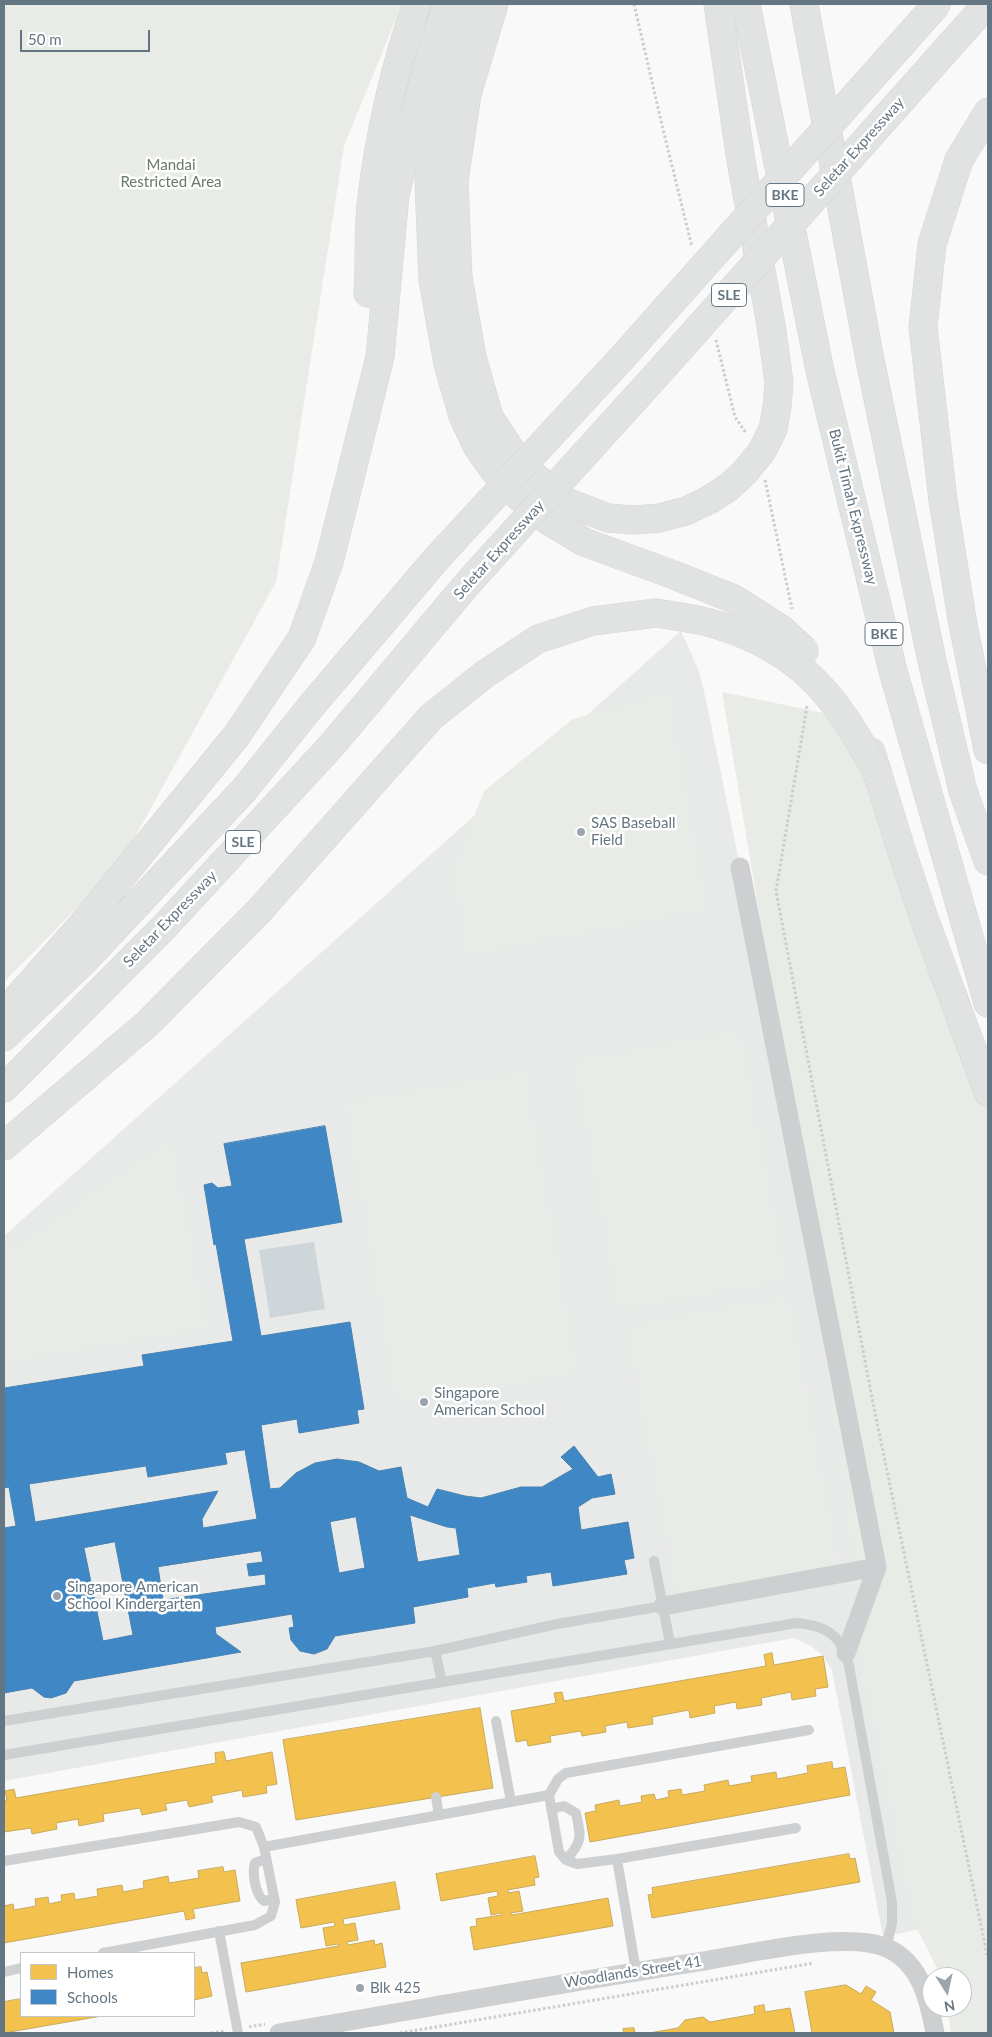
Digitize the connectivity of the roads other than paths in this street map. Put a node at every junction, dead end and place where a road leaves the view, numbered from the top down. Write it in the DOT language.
graph roads {
  1 [pos="417,4"];
  2 [pos="447,4"];
  3 [pos="465,4"];
  4 [pos="494,4"];
  5 [pos="718,4"];
  6 [pos="746,4"];
  7 [pos="804,4"];
  8 [pos="821,4"];
  9 [pos="937,4"];
  10 [pos="987,4"];
  11 [pos="988,112"];
  12 [pos="834,162"];
  13 [pos="370,396"];
  14 [pos="988,750"];
  15 [pos="879,775"];
  16 [pos="988,861"];
  17 [pos="740,866"];
  18 [pos="988,1004"];
  19 [pos="4,1013"];
  20 [pos="4,1037"];
  21 [pos="4,1088"];
  22 [pos="988,1092"];
  23 [pos="4,1146"];
  24 [pos="654,1561"];
  25 [pos="877,1567"];
  26 [pos="663,1606"];
  27 [pos="670,1643"];
  28 [pos="435,1651"];
  29 [pos="846,1653"];
  30 [pos="442,1682"];
  31 [pos="4,1721"];
  32 [pos="496,1721"];
  33 [pos="809,1730"];
  34 [pos="4,1755"];
  35 [pos="549,1796"];
  36 [pos="436,1797"];
  37 [pos="511,1802"];
  38 [pos="551,1809"];
  39 [pos="439,1815"];
  40 [pos="796,1828"];
  41 [pos="264,1847"];
  42 [pos="266,1858"];
  43 [pos="616,1859"];
  44 [pos="566,1860"];
  45 [pos="4,1861"];
  46 [pos="274,1899"];
  47 [pos="219,1932"];
  48 [pos="886,1948"];
  49 [pos="109,1952"];
  50 [pos="20,1968"];
  51 [pos="636,1971"];
  52 [pos="4,1972"];
  53 [pos="238,2033"];
  54 [pos="278,2033"];
  55 [pos="935,2033"];
  1 -- 13 [label="highway"];
  2 -- 13 [label="highway"];
  3 -- 15 [label="highway, bridge"];
  4 -- 5 [label="highway"];
  6 -- 18 [label="highway, Bukit Timah Expressway / BKE"];
  7 -- 12 [label="highway, BKE"];
  8 -- 12 [label="highway"];
  9 -- 20 [label="highway, bridge"];
  10 -- 21 [label="highway, Seletar Expressway / SLE, bridge"];
  11 -- 14 [label="highway"];
  12 -- 16 [label="highway, BKE"];
  13 -- 19 [label="highway"];
  15 -- 22 [label="highway"];
  15 -- 23 [label="highway, bridge"];
  17 -- 25 [label="street"];
  24 -- 26 [label="lane"];
  25 -- 26 [label="street"];
  25 -- 29 [label="street"];
  26 -- 27 [label="lane"];
  26 -- 28 [label="lane"];
  27 -- 29 [label="lane"];
  27 -- 30 [label="lane"];
  28 -- 30 [label="lane"];
  28 -- 31 [label="lane"];
  29 -- 48 [label="lane"];
  30 -- 34 [label="lane"];
  32 -- 37 [label="lane"];
  33 -- 35 [label="lane"];
  35 -- 37 [label="lane"];
  35 -- 38 [label="lane"];
  36 -- 39 [label="lane"];
  37 -- 39 [label="lane"];
  38 -- 44 [label="lane"];
  38 -- 44 [label="lane"];
  39 -- 41 [label="lane"];
  40 -- 43 [label="lane"];
  41 -- 42 [label="lane"];
  41 -- 45 [label="lane"];
  42 -- 46 [label="lane"];
  42 -- 46 [label="lane"];
  43 -- 44 [label="lane"];
  43 -- 51 [label="lane"];
  46 -- 47 [label="lane"];
  47 -- 49 [label="lane"];
  47 -- 53 [label="lane"];
  48 -- 51 [label="street, Woodlands Street 41"];
  48 -- 55 [label="street, Woodlands Street 41"];
  50 -- 52 [label="lane"];
  51 -- 54 [label="street, Woodlands Street 41"];
}
